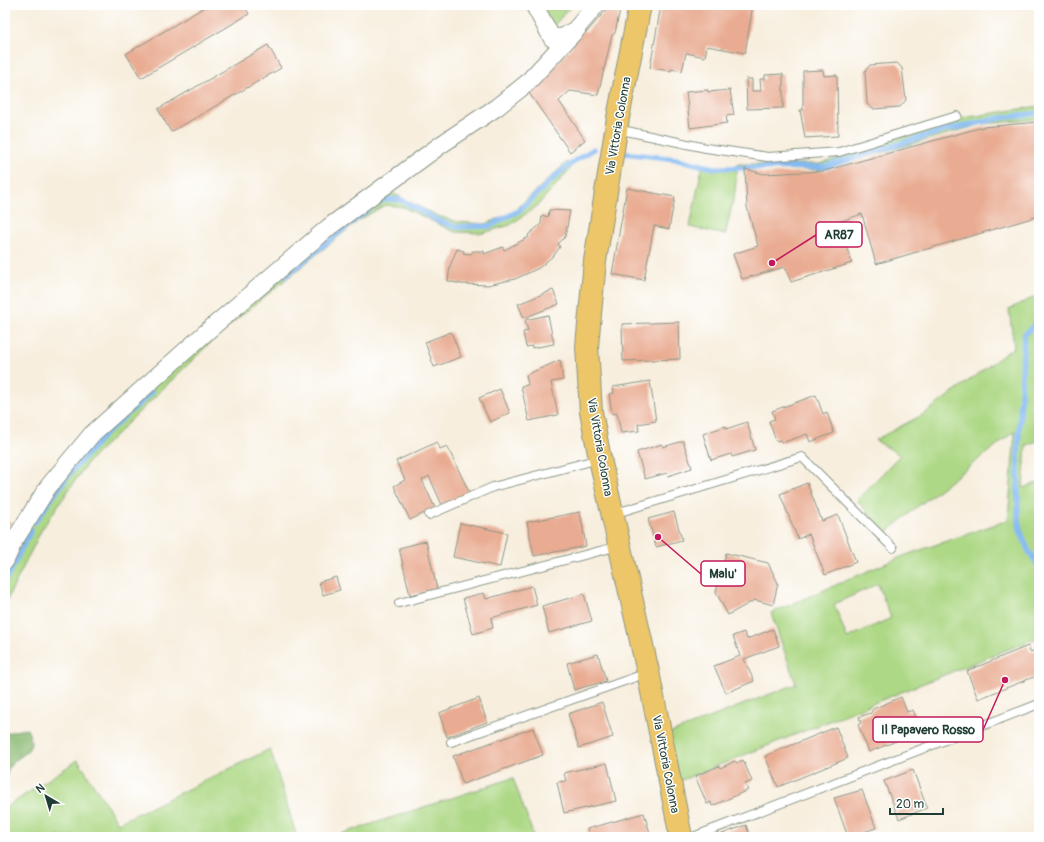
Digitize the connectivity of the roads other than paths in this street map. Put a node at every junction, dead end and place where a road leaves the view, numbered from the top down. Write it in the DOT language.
graph roads {
  1 [pos="534,5"];
  2 [pos="596,5"];
  3 [pos="640,5"];
  4 [pos="576,29"];
  5 [pos="957,116"];
  6 [pos="617,128"];
  7 [pos="600,459"];
  8 [pos="612,514"];
  9 [pos="429,515"];
  10 [pos="620,545"];
  11 [pos="892,548"];
  12 [pos="5,561"];
  13 [pos="399,603"];
  14 [pos="648,672"];
  15 [pos="1039,704"];
  16 [pos="450,742"];
  17 [pos="681,837"];
  18 [pos="693,837"];
  1 -- 4 [label="street"];
  2 -- 4 [label="street"];
  3 -- 6 [label="main road, Via Vittoria Colonna"];
  4 -- 12 [label="street"];
  5 -- 6 [label="lane"];
  6 -- 7 [label="main road, Via Vittoria Colonna"];
  7 -- 8 [label="main road, Via Vittoria Colonna"];
  7 -- 9 [label="lane"];
  8 -- 10 [label="main road, Via Vittoria Colonna"];
  8 -- 11 [label="lane"];
  10 -- 13 [label="lane"];
  10 -- 14 [label="main road, Via Vittoria Colonna"];
  14 -- 16 [label="lane"];
  14 -- 17 [label="main road, Via Vittoria Colonna"];
  15 -- 18 [label="lane"];
}
